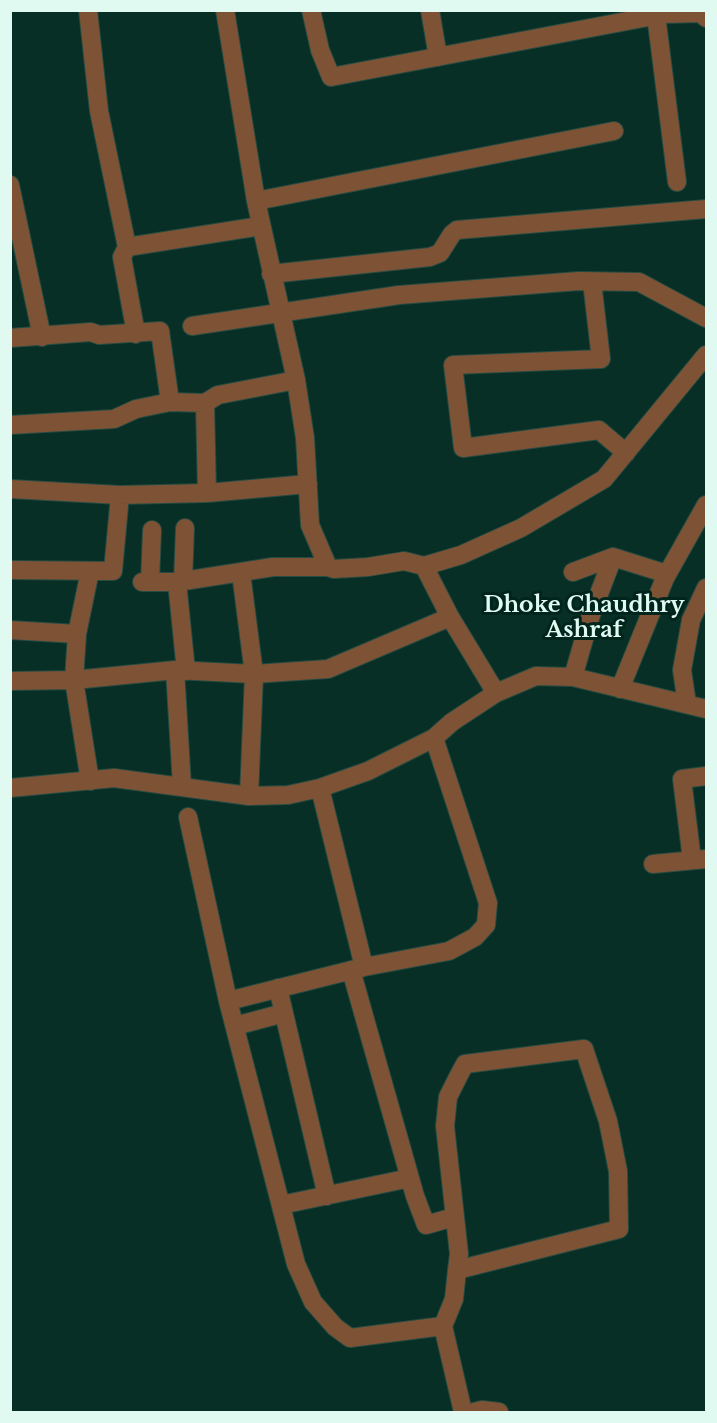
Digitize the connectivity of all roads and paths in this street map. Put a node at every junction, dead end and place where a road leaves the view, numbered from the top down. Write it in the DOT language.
graph roads {
  1 [pos="88,10"];
  2 [pos="225,10"];
  3 [pos="310,10"];
  4 [pos="430,10"];
  5 [pos="656,15"];
  6 [pos="706,18"];
  7 [pos="438,57"];
  8 [pos="614,131"];
  9 [pos="677,182"];
  10 [pos="10,185"];
  11 [pos="256,201"];
  12 [pos="706,209"];
  13 [pos="261,226"];
  14 [pos="128,247"];
  15 [pos="19,269"];
  16 [pos="271,274"];
  17 [pos="592,282"];
  18 [pos="279,312"];
  19 [pos="706,318"];
  20 [pos="192,327"];
  21 [pos="136,334"];
  22 [pos="42,337"];
  23 [pos="10,339"];
  24 [pos="706,357"];
  25 [pos="296,380"];
  26 [pos="170,402"];
  27 [pos="206,404"];
  28 [pos="10,425"];
  29 [pos="626,453"];
  30 [pos="309,484"];
  31 [pos="10,489"];
  32 [pos="207,493"];
  33 [pos="120,495"];
  34 [pos="706,505"];
  35 [pos="185,528"];
  36 [pos="152,530"];
  37 [pos="613,557"];
  38 [pos="424,566"];
  39 [pos="328,567"];
  40 [pos="10,570"];
  41 [pos="90,571"];
  42 [pos="573,572"];
  43 [pos="241,573"];
  44 [pos="667,574"];
  45 [pos="180,581"];
  46 [pos="706,588"];
  47 [pos="450,617"];
  48 [pos="10,630"];
  49 [pos="77,634"];
  50 [pos="181,670"];
  51 [pos="254,674"];
  52 [pos="573,677"];
  53 [pos="74,680"];
  54 [pos="10,681"];
  55 [pos="620,689"];
  56 [pos="496,693"];
  57 [pos="687,704"];
  58 [pos="706,709"];
  59 [pos="434,738"];
  60 [pos="706,776"];
  61 [pos="90,781"];
  62 [pos="182,786"];
  63 [pos="10,788"];
  64 [pos="320,788"];
  65 [pos="249,796"];
  66 [pos="188,818"];
  67 [pos="699,859"];
  68 [pos="653,864"];
  69 [pos="358,968"];
  70 [pos="278,988"];
  71 [pos="228,1001"];
  72 [pos="284,1013"];
  73 [pos="235,1026"];
  74 [pos="410,1178"];
  75 [pos="327,1196"];
  76 [pos="281,1205"];
  77 [pos="454,1217"];
  78 [pos="457,1270"];
  79 [pos="443,1326"];
  80 [pos="463,1413"];
  81 [pos="474,1413"];
  82 [pos="499,1413"];
  1 -- 14 [label="street"];
  2 -- 11 [label="street"];
  3 -- 7 [label="street"];
  4 -- 7 [label="street"];
  5 -- 6 [label="street"];
  5 -- 7 [label="street"];
  5 -- 9 [label="street"];
  8 -- 11 [label="street"];
  10 -- 15 [label="street"];
  11 -- 13 [label="street"];
  12 -- 16 [label="street"];
  13 -- 14 [label="street"];
  13 -- 16 [label="street"];
  14 -- 21 [label="street"];
  15 -- 22 [label="street"];
  16 -- 18 [label="street"];
  17 -- 18 [label="street"];
  17 -- 19 [label="street"];
  17 -- 29 [label="street"];
  18 -- 20 [label="street"];
  18 -- 25 [label="street"];
  21 -- 22 [label="street"];
  21 -- 26 [label="street"];
  22 -- 23 [label="street"];
  24 -- 29 [label="street"];
  25 -- 27 [label="street"];
  25 -- 30 [label="street"];
  26 -- 27 [label="street"];
  26 -- 28 [label="street"];
  27 -- 32 [label="street"];
  29 -- 38 [label="street"];
  30 -- 32 [label="street"];
  30 -- 39 [label="street"];
  31 -- 33 [label="street"];
  32 -- 33 [label="street"];
  33 -- 41 [label="street"];
  34 -- 44 [label="street"];
  35 -- 45 [label="street"];
  36 -- 45 [label="street"];
  37 -- 42 [label="street"];
  37 -- 44 [label="street"];
  37 -- 52 [label="street"];
  38 -- 39 [label="street"];
  38 -- 47 [label="street"];
  39 -- 43 [label="street"];
  40 -- 41 [label="street"];
  41 -- 49 [label="street"];
  43 -- 45 [label="street"];
  43 -- 51 [label="street"];
  44 -- 55 [label="street"];
  45 -- 50 [label="street"];
  46 -- 57 [label="street"];
  47 -- 51 [label="street"];
  47 -- 56 [label="street"];
  48 -- 49 [label="street"];
  49 -- 53 [label="street"];
  50 -- 51 [label="street"];
  50 -- 53 [label="street"];
  50 -- 62 [label="street"];
  51 -- 65 [label="street"];
  52 -- 55 [label="street"];
  52 -- 56 [label="street"];
  53 -- 54 [label="street"];
  53 -- 61 [label="street"];
  55 -- 57 [label="street"];
  56 -- 59 [label="street"];
  57 -- 58 [label="street"];
  59 -- 64 [label="street"];
  59 -- 69 [label="street"];
  60 -- 67 [label="street"];
  61 -- 62 [label="street"];
  61 -- 63 [label="street"];
  62 -- 65 [label="street"];
  64 -- 65 [label="street"];
  64 -- 69 [label="street"];
  66 -- 71 [label="street"];
  67 -- 68 [label="street"];
  69 -- 70 [label="street"];
  69 -- 74 [label="street"];
  70 -- 71 [label="street"];
  70 -- 72 [label="street"];
  71 -- 73 [label="street"];
  72 -- 73 [label="street"];
  72 -- 75 [label="street"];
  73 -- 76 [label="street"];
  74 -- 75 [label="street"];
  74 -- 77 [label="street"];
  75 -- 76 [label="street"];
  76 -- 79 [label="street"];
  77 -- 78 [label="street"];
  77 -- 78 [label="street"];
  78 -- 79 [label="street"];
  79 -- 80 [label="street"];
  81 -- 82 [label="street"];
}
